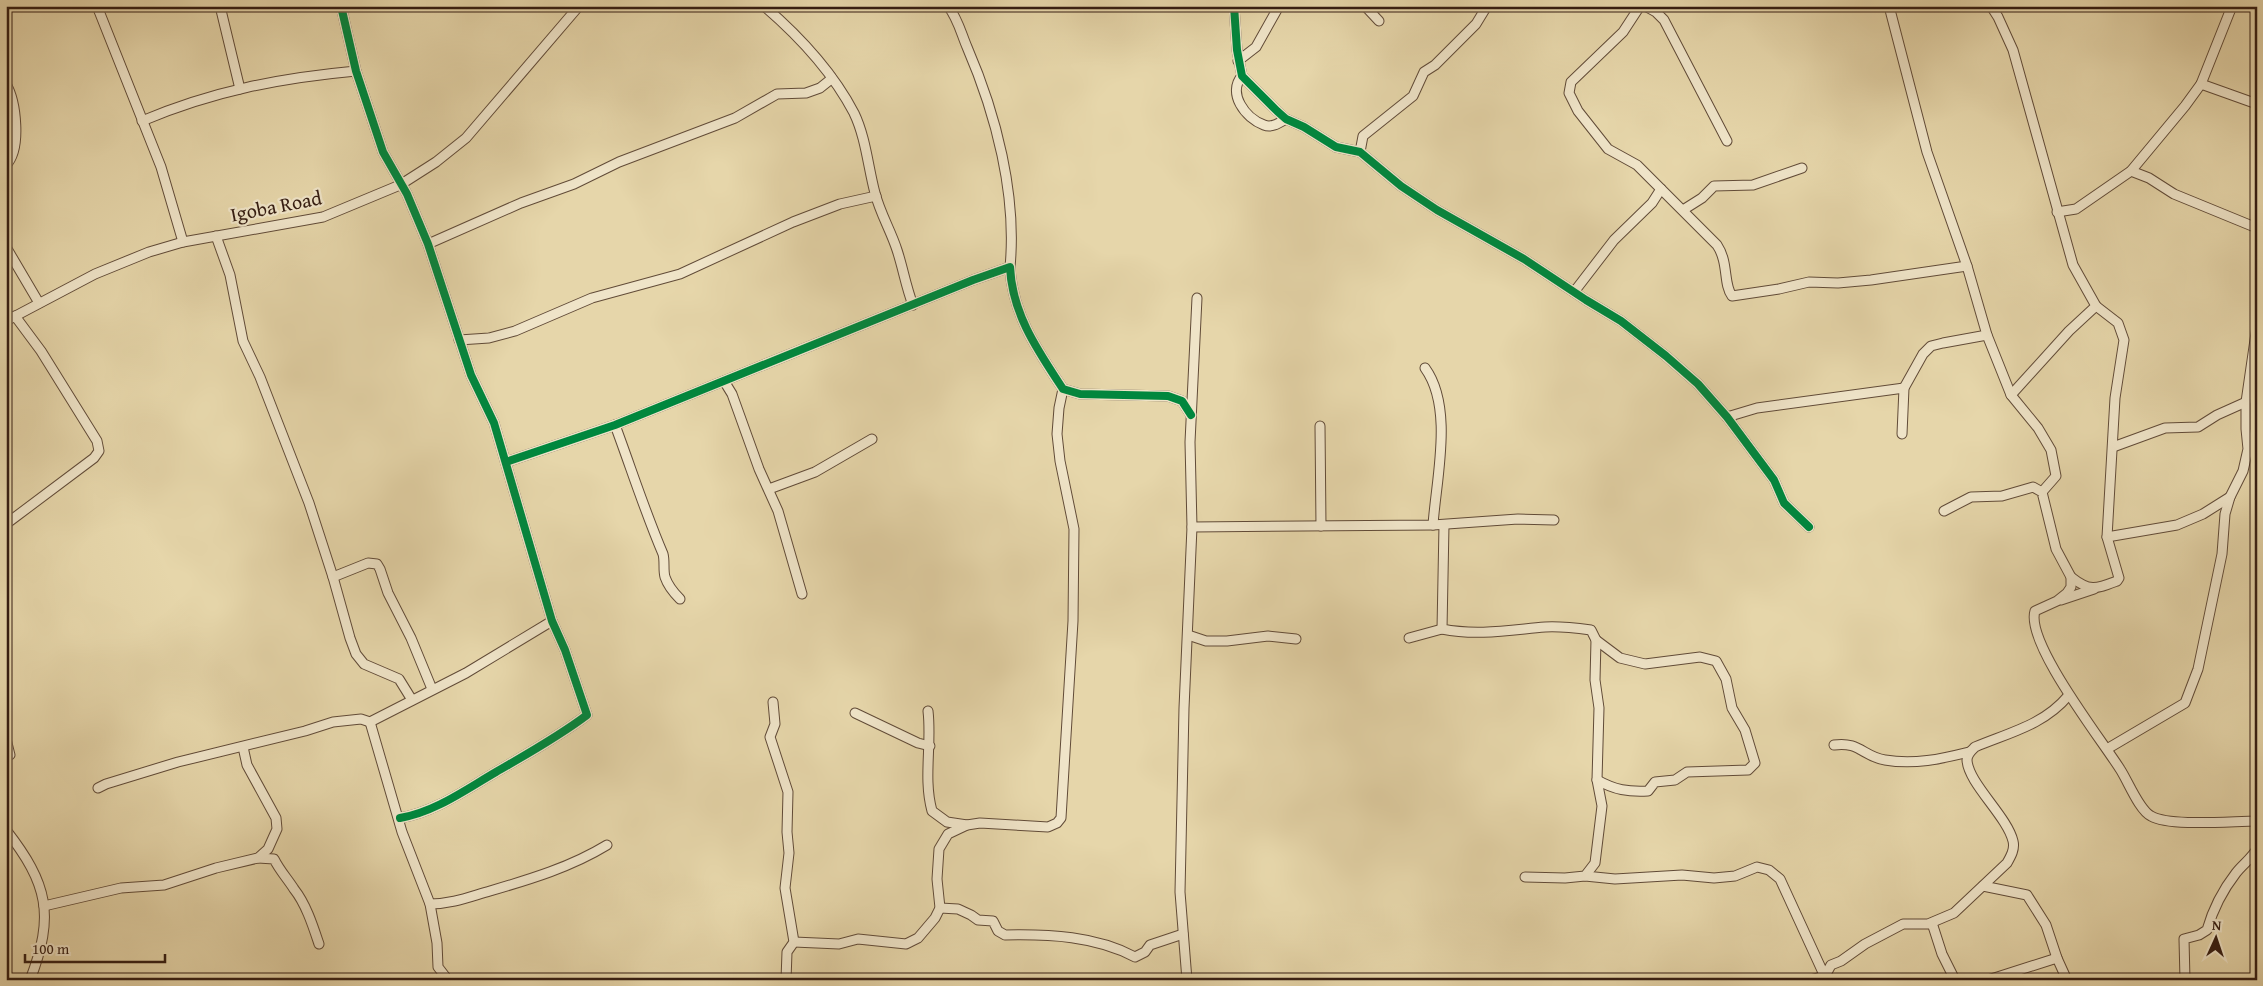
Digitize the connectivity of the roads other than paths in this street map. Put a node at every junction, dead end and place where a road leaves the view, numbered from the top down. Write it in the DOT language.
graph roads {
  1 [pos="97,6"];
  2 [pos="220,6"];
  3 [pos="341,6"];
  4 [pos="764,6"];
  5 [pos="948,6"];
  6 [pos="1234,6"];
  7 [pos="1279,6"];
  8 [pos="1365,6"];
  9 [pos="1487,6"];
  10 [pos="1640,6"];
  11 [pos="1645,6"];
  12 [pos="1889,6"];
  13 [pos="1991,6"];
  14 [pos="2232,6"];
  15 [pos="578,7"];
  16 [pos="1379,22"];
  17 [pos="1238,61"];
  18 [pos="356,71"];
  19 [pos="1242,76"];
  20 [pos="831,77"];
  21 [pos="6,84"];
  22 [pos="2201,84"];
  23 [pos="240,89"];
  24 [pos="2257,104"];
  25 [pos="1286,119"];
  26 [pos="142,121"];
  27 [pos="1363,136"];
  28 [pos="1727,141"];
  29 [pos="1342,148"];
  30 [pos="1360,152"];
  31 [pos="6,165"];
  32 [pos="1802,168"];
  33 [pos="2131,171"];
  34 [pos="400,185"];
  35 [pos="1661,189"];
  36 [pos="876,196"];
  37 [pos="1683,210"];
  38 [pos="2058,212"];
  39 [pos="2257,228"];
  40 [pos="216,236"];
  41 [pos="183,242"];
  42 [pos="428,244"];
  43 [pos="6,247"];
  44 [pos="1967,266"];
  45 [pos="1010,267"];
  46 [pos="1574,292"];
  47 [pos="1197,298"];
  48 [pos="39,303"];
  49 [pos="913,305"];
  50 [pos="2096,306"];
  51 [pos="15,316"];
  52 [pos="6,321"];
  53 [pos="2257,326"];
  54 [pos="1987,336"];
  55 [pos="459,340"];
  56 [pos="1425,368"];
  57 [pos="724,381"];
  58 [pos="1904,388"];
  59 [pos="1064,389"];
  60 [pos="2012,395"];
  61 [pos="2246,402"];
  62 [pos="1192,415"];
  63 [pos="1727,417"];
  64 [pos="615,425"];
  65 [pos="1320,426"];
  66 [pos="1902,434"];
  67 [pos="872,439"];
  68 [pos="2113,447"];
  69 [pos="506,462"];
  70 [pos="769,489"];
  71 [pos="2042,492"];
  72 [pos="2230,497"];
  73 [pos="1944,511"];
  74 [pos="1554,520"];
  75 [pos="6,524"];
  76 [pos="1433,525"];
  77 [pos="1444,525"];
  78 [pos="1321,526"];
  79 [pos="1192,527"];
  80 [pos="1809,527"];
  81 [pos="2107,538"];
  82 [pos="333,577"];
  83 [pos="2071,577"];
  84 [pos="2094,589"];
  85 [pos="802,594"];
  86 [pos="680,599"];
  87 [pos="2057,601"];
  88 [pos="552,621"];
  89 [pos="1442,629"];
  90 [pos="1188,635"];
  91 [pos="1409,638"];
  92 [pos="1296,639"];
  93 [pos="1596,640"];
  94 [pos="432,689"];
  95 [pos="2068,696"];
  96 [pos="412,700"];
  97 [pos="774,702"];
  98 [pos="928,711"];
  99 [pos="855,713"];
  100 [pos="370,722"];
  101 [pos="6,739"];
  102 [pos="1834,745"];
  103 [pos="243,746"];
  104 [pos="930,746"];
  105 [pos="2107,749"];
  106 [pos="1969,752"];
  107 [pos="10,755"];
  108 [pos="1597,780"];
  109 [pos="98,788"];
  110 [pos="400,818"];
  111 [pos="2257,821"];
  112 [pos="967,825"];
  113 [pos="6,830"];
  114 [pos="607,845"];
  115 [pos="2257,849"];
  116 [pos="258,858"];
  117 [pos="1585,876"];
  118 [pos="1524,877"];
  119 [pos="1983,886"];
  120 [pos="430,904"];
  121 [pos="44,906"];
  122 [pos="940,908"];
  123 [pos="1932,923"];
  124 [pos="1183,934"];
  125 [pos="794,942"];
  126 [pos="318,944"];
  127 [pos="2057,958"];
  128 [pos="1826,978"];
  129 [pos="30,980"];
  130 [pos="448,980"];
  131 [pos="786,980"];
  132 [pos="1187,980"];
  133 [pos="1810,980"];
  134 [pos="1955,980"];
  135 [pos="1988,980"];
  136 [pos="2067,980"];
  137 [pos="2185,980"];
  1 -- 26 [label="street"];
  2 -- 23 [label="street"];
  3 -- 18 [label="street"];
  4 -- 20 [label="street"];
  5 -- 45 [label="street"];
  6 -- 17 [label="street"];
  7 -- 17 [label="street"];
  8 -- 16 [label="street"];
  9 -- 27 [label="street"];
  10 -- 35 [label="street"];
  11 -- 28 [label="street"];
  12 -- 44 [label="street"];
  13 -- 38 [label="street"];
  14 -- 22 [label="street"];
  15 -- 34 [label="street, Igoba Road"];
  17 -- 19 [label="street"];
  18 -- 23 [label="street"];
  18 -- 34 [label="street"];
  19 -- 25 [label="street"];
  19 -- 25 [label="street"];
  20 -- 36 [label="street"];
  20 -- 42 [label="street"];
  21 -- 31 [label="street"];
  22 -- 24 [label="street"];
  22 -- 33 [label="street"];
  23 -- 26 [label="street"];
  25 -- 29 [label="street"];
  26 -- 41 [label="street"];
  27 -- 29 [label="street"];
  27 -- 30 [label="street"];
  29 -- 30 [label="street"];
  30 -- 46 [label="street"];
  32 -- 37 [label="street"];
  33 -- 38 [label="street"];
  33 -- 39 [label="street"];
  34 -- 40 [label="street, Igoba Road"];
  34 -- 42 [label="street"];
  35 -- 37 [label="street"];
  35 -- 46 [label="street"];
  36 -- 49 [label="street"];
  36 -- 55 [label="street"];
  37 -- 44 [label="street"];
  38 -- 50 [label="street"];
  40 -- 41 [label="street, Igoba Road"];
  40 -- 82 [label="street"];
  41 -- 48 [label="street, Igoba Road"];
  42 -- 55 [label="street"];
  43 -- 48 [label="street"];
  44 -- 54 [label="street"];
  45 -- 49 [label="street"];
  45 -- 59 [label="street"];
  46 -- 63 [label="street"];
  47 -- 62 [label="street"];
  48 -- 51 [label="street, Igoba Road"];
  49 -- 57 [label="street"];
  50 -- 60 [label="street"];
  50 -- 68 [label="street"];
  51 -- 52 [label="street, Igoba Road"];
  51 -- 75 [label="street"];
  53 -- 61 [label="street"];
  54 -- 58 [label="street"];
  54 -- 60 [label="street"];
  55 -- 69 [label="street"];
  56 -- 76 [label="street"];
  57 -- 64 [label="street"];
  57 -- 70 [label="street"];
  58 -- 63 [label="street"];
  58 -- 66 [label="street"];
  59 -- 62 [label="street"];
  59 -- 112 [label="street"];
  60 -- 71 [label="street"];
  61 -- 68 [label="street"];
  61 -- 72 [label="street"];
  62 -- 79 [label="street"];
  63 -- 80 [label="street"];
  64 -- 69 [label="street"];
  64 -- 86 [label="street"];
  65 -- 78 [label="street"];
  67 -- 70 [label="street"];
  68 -- 81 [label="street"];
  69 -- 88 [label="street"];
  70 -- 85 [label="street"];
  71 -- 73 [label="street"];
  71 -- 83 [label="street"];
  72 -- 81 [label="street"];
  72 -- 105 [label="street"];
  74 -- 77 [label="street"];
  76 -- 77 [label="street"];
  76 -- 78 [label="street"];
  77 -- 89 [label="street"];
  78 -- 79 [label="street"];
  79 -- 90 [label="street"];
  81 -- 84 [label="street"];
  82 -- 94 [label="street"];
  82 -- 96 [label="street"];
  83 -- 84 [label="street"];
  83 -- 87 [label="street"];
  84 -- 87 [label="street"];
  87 -- 95 [label="street"];
  88 -- 94 [label="street"];
  88 -- 110 [label="street"];
  89 -- 91 [label="street"];
  89 -- 93 [label="street"];
  90 -- 92 [label="street"];
  90 -- 124 [label="street"];
  93 -- 108 [label="street"];
  93 -- 108 [label="street"];
  94 -- 96 [label="street"];
  95 -- 105 [label="street"];
  95 -- 106 [label="street"];
  96 -- 100 [label="street"];
  97 -- 125 [label="street"];
  98 -- 104 [label="street"];
  99 -- 104 [label="street"];
  100 -- 103 [label="street"];
  100 -- 110 [label="street"];
  101 -- 107 [label="street"];
  102 -- 106 [label="street"];
  103 -- 109 [label="street"];
  103 -- 116 [label="street"];
  104 -- 112 [label="street"];
  105 -- 111 [label="street"];
  106 -- 119 [label="street"];
  108 -- 117 [label="street"];
  110 -- 120 [label="street"];
  112 -- 122 [label="street"];
  113 -- 121 [label="street"];
  114 -- 120 [label="street"];
  115 -- 137 [label="street"];
  116 -- 121 [label="street"];
  116 -- 126 [label="street"];
  117 -- 118 [label="street"];
  117 -- 128 [label="street"];
  119 -- 123 [label="street"];
  119 -- 127 [label="street"];
  120 -- 130 [label="street"];
  121 -- 129 [label="street"];
  122 -- 124 [label="street"];
  122 -- 125 [label="street"];
  123 -- 128 [label="street"];
  123 -- 134 [label="street"];
  124 -- 132 [label="street"];
  125 -- 131 [label="street"];
  127 -- 135 [label="street"];
  127 -- 136 [label="street"];
  128 -- 133 [label="street"];
}
